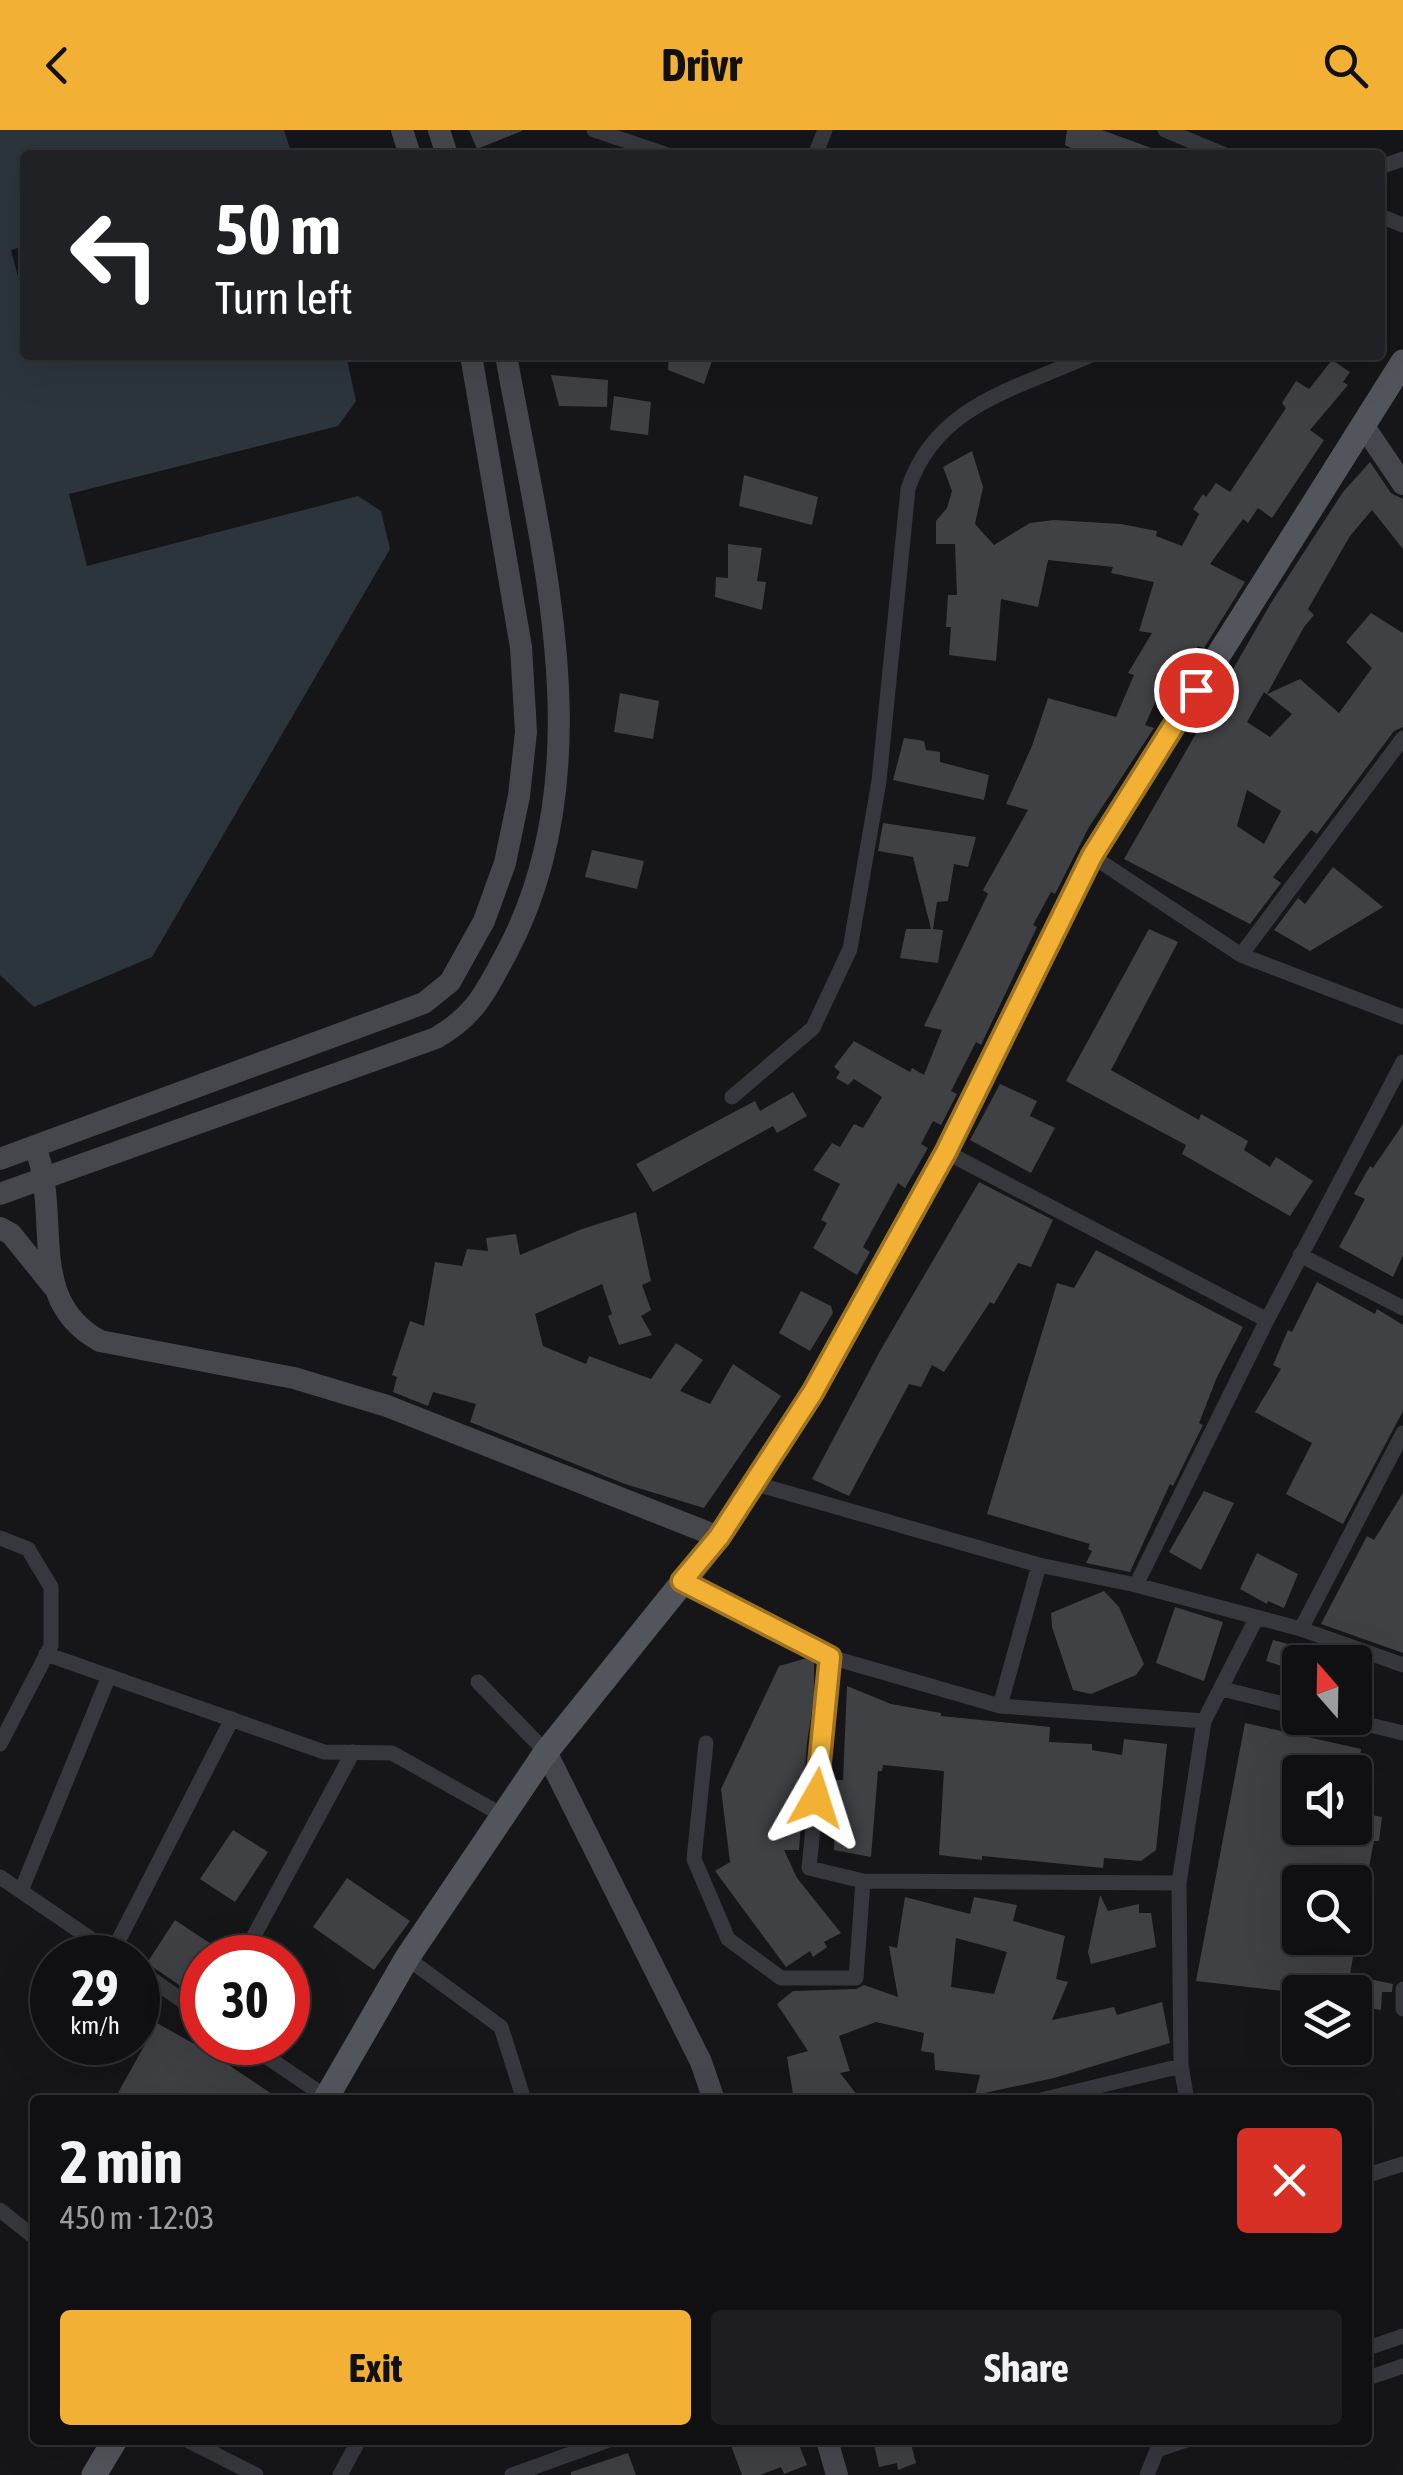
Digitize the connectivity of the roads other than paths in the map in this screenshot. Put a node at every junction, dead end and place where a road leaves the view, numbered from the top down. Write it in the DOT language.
graph roads {
  1 [pos="594,130"];
  2 [pos="1166,130"];
  3 [pos="653,150"];
  4 [pos="1213,150"];
  5 [pos="472,360"];
  6 [pos="507,360"];
  7 [pos="1079,360"];
  8 [pos="1402,362"];
  9 [pos="1363,425"];
  10 [pos="1403,484"];
  11 [pos="1403,738"];
  12 [pos="1092,856"];
  13 [pos="1242,955"];
  14 [pos="1403,1017"];
  15 [pos="1403,1062"];
  16 [pos="732,1097"];
  17 [pos="35,1146"];
  18 [pos="946,1152"];
  19 [pos="0,1159"];
  20 [pos="44,1179"];
  21 [pos="0,1194"];
  22 [pos="0,1228"];
  23 [pos="1300,1256"];
  24 [pos="58,1293"];
  25 [pos="1403,1308"];
  26 [pos="1267,1320"];
  27 [pos="1403,1434"];
  28 [pos="753,1483"];
  29 [pos="719,1537"];
  30 [pos="0,1538"];
  31 [pos="1039,1565"];
  32 [pos="682,1581"];
  33 [pos="1136,1584"];
  34 [pos="1256,1619"];
  35 [pos="1302,1629"];
  36 [pos="46,1654"];
  37 [pos="830,1657"];
  38 [pos="1403,1665"];
  39 [pos="109,1676"];
  40 [pos="478,1682"];
  41 [pos="1222,1689"];
  42 [pos="1282,1704"];
  43 [pos="1000,1706"];
  44 [pos="232,1719"];
  45 [pos="1204,1721"];
  46 [pos="1372,1725"];
  47 [pos="1403,1732"];
  48 [pos="0,1744"];
  49 [pos="706,1744"];
  50 [pos="352,1752"];
  51 [pos="546,1752"];
  52 [pos="504,1816"];
  53 [pos="0,1877"];
  54 [pos="863,1881"];
  55 [pos="1179,1883"];
  56 [pos="21,1891"];
  57 [pos="86,1935"];
  58 [pos="126,1935"];
  59 [pos="254,1935"];
  60 [pos="407,1958"];
  61 [pos="1403,1989"];
  62 [pos="1403,2010"];
  63 [pos="277,2065"];
  64 [pos="1181,2066"];
  65 [pos="319,2095"];
  66 [pos="327,2095"];
  67 [pos="522,2095"];
  68 [pos="712,2095"];
  69 [pos="1062,2095"];
  70 [pos="1185,2095"];
  71 [pos="1403,2164"];
  72 [pos="1372,2175"];
  73 [pos="0,2210"];
  74 [pos="30,2234"];
  75 [pos="1403,2336"];
  76 [pos="1372,2347"];
  77 [pos="1403,2366"];
  78 [pos="1372,2377"];
  79 [pos="111,2445"];
  80 [pos="198,2445"];
  81 [pos="356,2445"];
  82 [pos="595,2445"];
  83 [pos="828,2445"];
  84 [pos="1159,2445"];
  85 [pos="94,2475"];
  86 [pos="256,2475"];
  87 [pos="340,2475"];
  88 [pos="512,2475"];
  89 [pos="837,2475"];
  90 [pos="1148,2475"];
  1 -- 3 [label="street"];
  2 -- 4 [label="street"];
  5 -- 17 [label="street"];
  6 -- 20 [label="street"];
  7 -- 16 [label="street"];
  8 -- 9 [label="main road"];
  9 -- 10 [label="street"];
  9 -- 12 [label="main road"];
  11 -- 13 [label="street"];
  12 -- 13 [label="street"];
  12 -- 18 [label="main road"];
  13 -- 14 [label="street"];
  15 -- 23 [label="street"];
  17 -- 19 [label="street"];
  17 -- 20 [label="street"];
  18 -- 26 [label="street"];
  18 -- 28 [label="main road"];
  20 -- 21 [label="street"];
  20 -- 24 [label="street"];
  22 -- 24 [label="street"];
  23 -- 25 [label="street"];
  23 -- 26 [label="street"];
  24 -- 29 [label="street"];
  26 -- 33 [label="street"];
  27 -- 35 [label="street"];
  28 -- 29 [label="main road"];
  28 -- 31 [label="street"];
  29 -- 32 [label="main road"];
  30 -- 36 [label="street"];
  31 -- 33 [label="street"];
  31 -- 43 [label="street"];
  32 -- 37 [label="street"];
  32 -- 51 [label="main road"];
  33 -- 34 [label="street"];
  34 -- 35 [label="street"];
  34 -- 41 [label="street"];
  35 -- 38 [label="street"];
  36 -- 39 [label="street"];
  36 -- 48 [label="street"];
  37 -- 43 [label="street"];
  37 -- 54 [label="street"];
  39 -- 44 [label="street"];
  39 -- 56 [label="street"];
  40 -- 51 [label="street"];
  41 -- 42 [label="street"];
  41 -- 45 [label="street"];
  43 -- 45 [label="street"];
  44 -- 50 [label="street"];
  44 -- 58 [label="street"];
  45 -- 55 [label="street"];
  46 -- 47 [label="street"];
  49 -- 54 [label="street"];
  50 -- 52 [label="street"];
  50 -- 59 [label="street"];
  51 -- 52 [label="main road"];
  51 -- 68 [label="street"];
  52 -- 60 [label="main road"];
  53 -- 56 [label="street"];
  54 -- 55 [label="street"];
  55 -- 64 [label="street"];
  56 -- 57 [label="street"];
  60 -- 66 [label="main road"];
  60 -- 67 [label="street"];
  61 -- 62 [label="street"];
  63 -- 65 [label="street"];
  64 -- 69 [label="street"];
  64 -- 70 [label="street"];
  71 -- 72 [label="street"];
  73 -- 74 [label="street"];
  75 -- 76 [label="street"];
  77 -- 78 [label="street"];
  79 -- 85 [label="main road"];
  80 -- 86 [label="street"];
  81 -- 87 [label="street"];
  82 -- 88 [label="street"];
  83 -- 89 [label="street"];
  84 -- 90 [label="street"];
}
